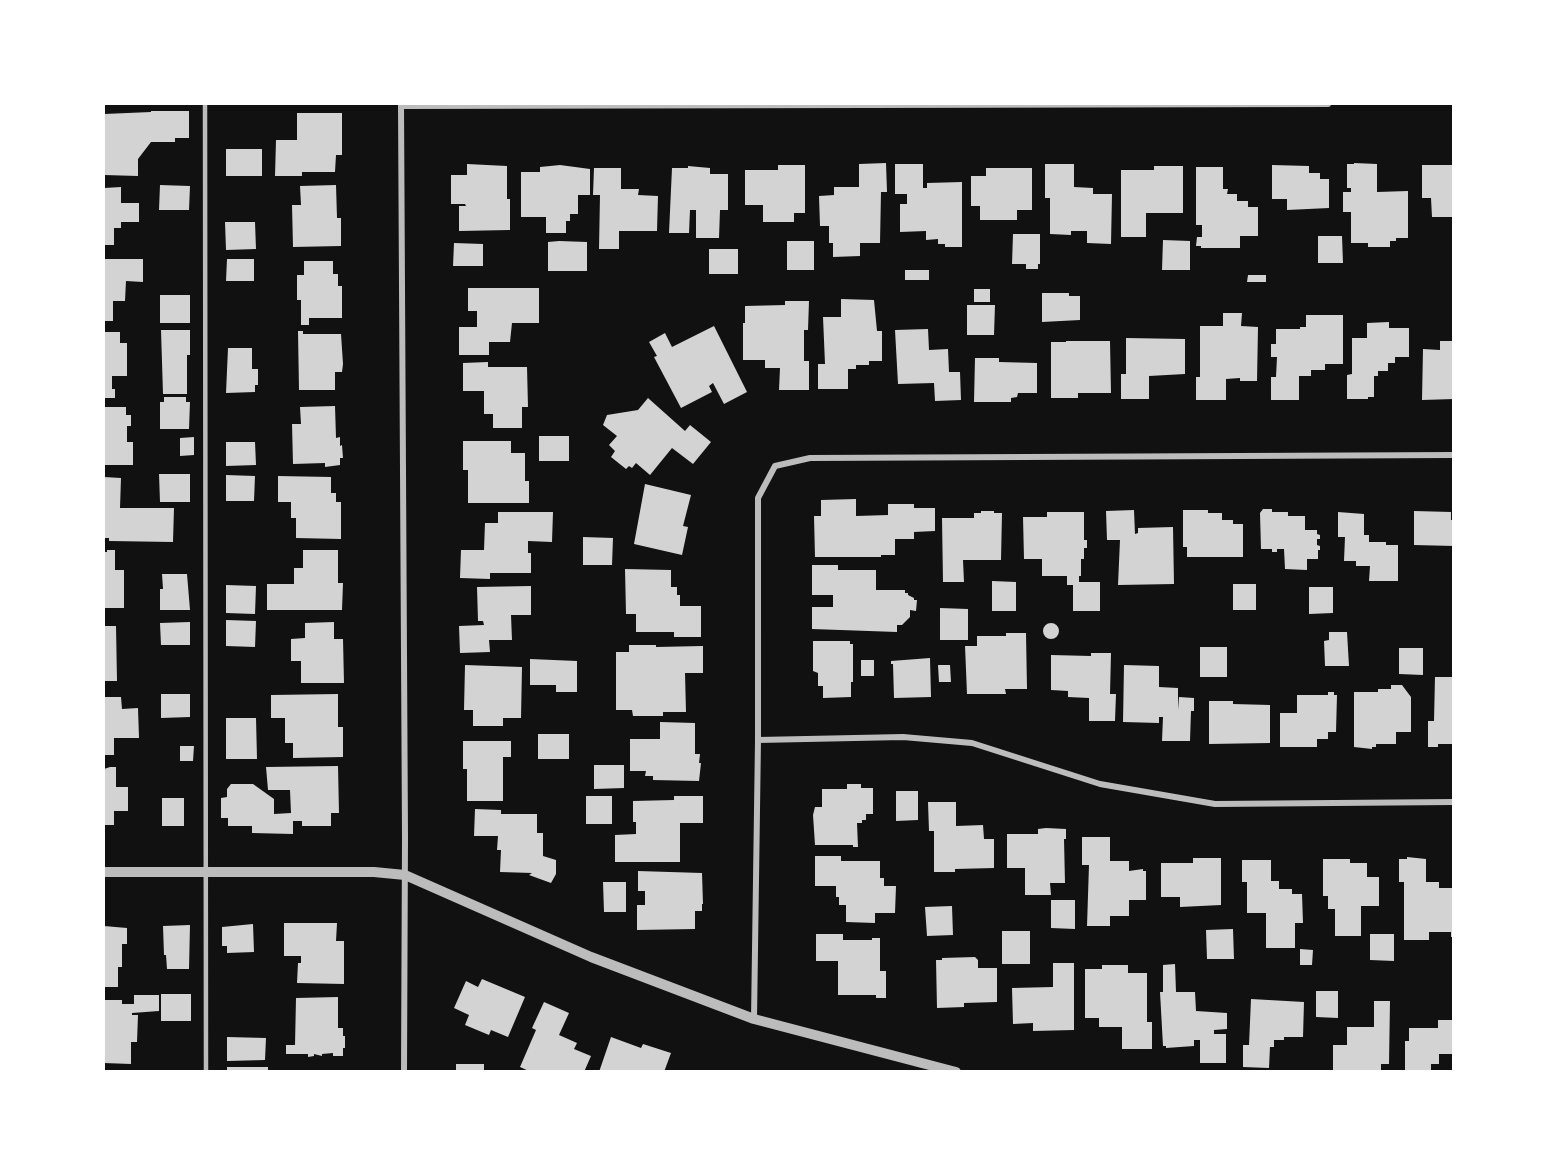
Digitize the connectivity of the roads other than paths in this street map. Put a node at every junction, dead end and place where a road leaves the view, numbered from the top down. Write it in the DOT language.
graph roads {
  1 [pos="205,104"];
  2 [pos="1328,104"];
  3 [pos="401,105"];
  4 [pos="1454,455"];
  5 [pos="758,740"];
  6 [pos="1454,802"];
  7 [pos="206,871"];
  8 [pos="104,872"];
  9 [pos="405,875"];
  10 [pos="754,1019"];
  11 [pos="206,1071"];
  12 [pos="404,1071"];
  13 [pos="956,1071"];
  1 -- 7 [label="lane"];
  2 -- 3 [label="street"];
  3 -- 9 [label="street"];
  4 -- 5 [label="street"];
  5 -- 6 [label="street"];
  5 -- 10 [label="street"];
  7 -- 8 [label="street"];
  7 -- 9 [label="street"];
  7 -- 11 [label="lane"];
  9 -- 10 [label="street"];
  9 -- 12 [label="street"];
  10 -- 13 [label="street"];
}
